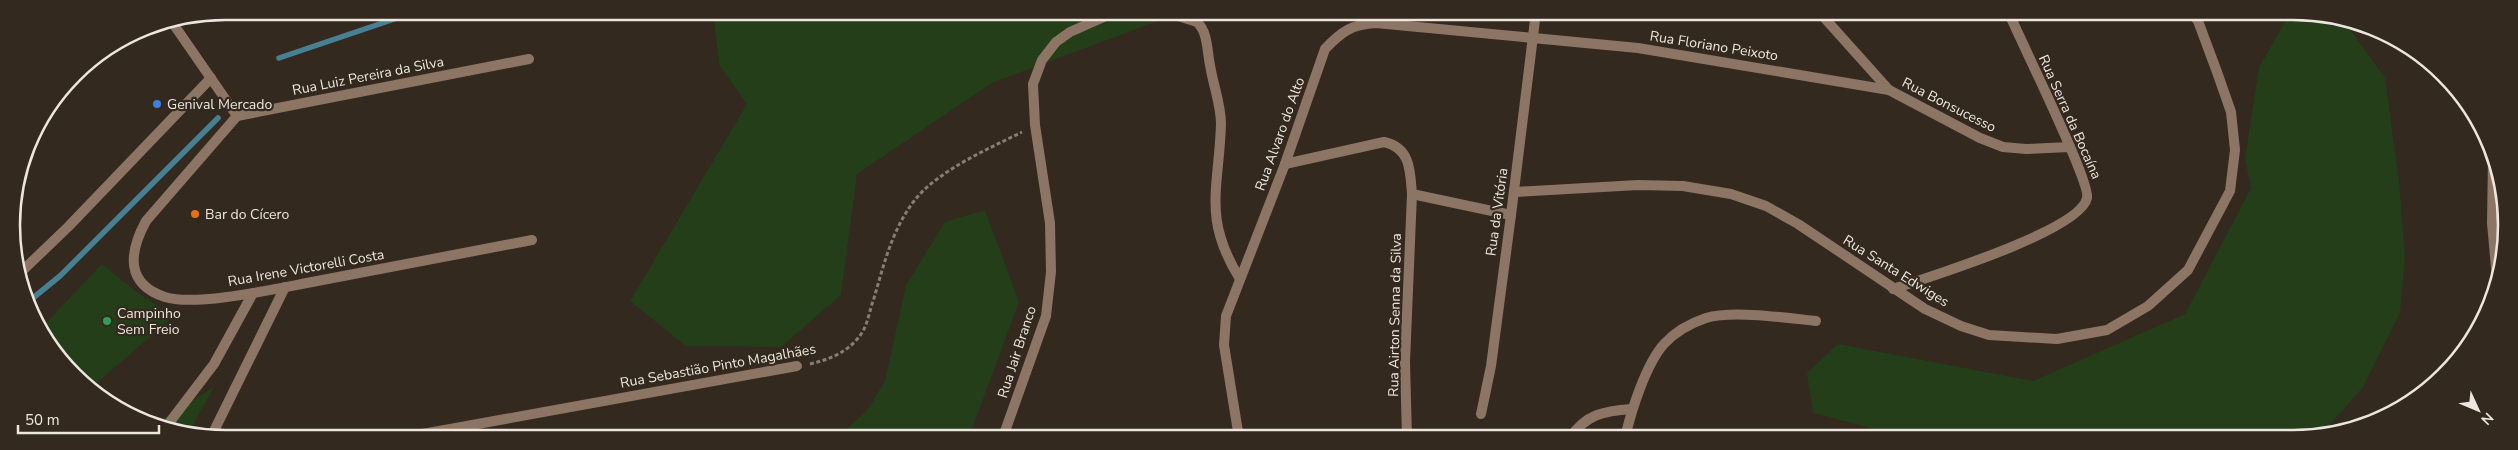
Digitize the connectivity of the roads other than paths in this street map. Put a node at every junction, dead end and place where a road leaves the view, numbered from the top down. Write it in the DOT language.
graph roads {
  1 [pos="1097,20"];
  2 [pos="1191,20"];
  3 [pos="1360,20"];
  4 [pos="1535,20"];
  5 [pos="1826,20"];
  6 [pos="2012,20"];
  7 [pos="2195,20"];
  8 [pos="1359,24"];
  9 [pos="175,26"];
  10 [pos="1533,37"];
  11 [pos="529,60"];
  12 [pos="211,78"];
  13 [pos="1889,90"];
  14 [pos="237,116"];
  15 [pos="2070,147"];
  16 [pos="1285,164"];
  17 [pos="2493,179"];
  18 [pos="1514,192"];
  19 [pos="1412,194"];
  20 [pos="1511,215"];
  21 [pos="532,240"];
  22 [pos="2495,258"];
  23 [pos="25,268"];
  24 [pos="1240,279"];
  25 [pos="285,287"];
  26 [pos="1893,289"];
  27 [pos="253,293"];
  28 [pos="1816,321"];
  29 [pos="797,366"];
  30 [pos="1632,410"];
  31 [pos="1481,414"];
  32 [pos="170,422"];
  33 [pos="214,430"];
  34 [pos="445,430"];
  35 [pos="1006,430"];
  36 [pos="1238,430"];
  37 [pos="1407,430"];
  38 [pos="1576,430"];
  39 [pos="1627,430"];
  1 -- 35 [label="street, Rua Jair Branco"];
  2 -- 24 [label="street"];
  3 -- 8 [label="street"];
  4 -- 10 [label="street, Rua da Vitória"];
  5 -- 13 [label="street, Rua Bonsucesso"];
  6 -- 15 [label="street, Rua Serra da Bocaína"];
  7 -- 26 [label="street, Rua Santa Edwiges"];
  8 -- 10 [label="street"];
  8 -- 16 [label="street, Rua Alvaro do Alto"];
  9 -- 12 [label="street"];
  10 -- 13 [label="street, Rua Floriano Peixoto"];
  10 -- 18 [label="street, Rua da Vitória"];
  11 -- 14 [label="street, Rua Luiz Pereira da Silva"];
  12 -- 14 [label="street"];
  12 -- 23 [label="street"];
  13 -- 15 [label="street, Rua Bonsucesso"];
  14 -- 27 [label="street, Rua Irene Victorelli Costa"];
  15 -- 26 [label="street, Rua Serra da Bocaína"];
  16 -- 19 [label="street"];
  16 -- 24 [label="street, Rua Alvaro do Alto"];
  17 -- 22 [label="street"];
  18 -- 20 [label="street, Rua da Vitória"];
  18 -- 26 [label="street, Rua Santa Edwiges"];
  19 -- 20 [label="street"];
  19 -- 37 [label="street, Rua Airton Senna da Silva"];
  20 -- 31 [label="street, Rua da Vitória"];
  21 -- 25 [label="street, Rua Irene Victorelli Costa"];
  24 -- 36 [label="street, Rua Alvaro do Alto"];
  25 -- 27 [label="street, Rua Irene Victorelli Costa"];
  25 -- 33 [label="street"];
  27 -- 32 [label="street"];
  28 -- 30 [label="street"];
  29 -- 34 [label="street, Rua Sebastião Pinto Magalhães"];
  30 -- 38 [label="street"];
  30 -- 39 [label="street"];
}
